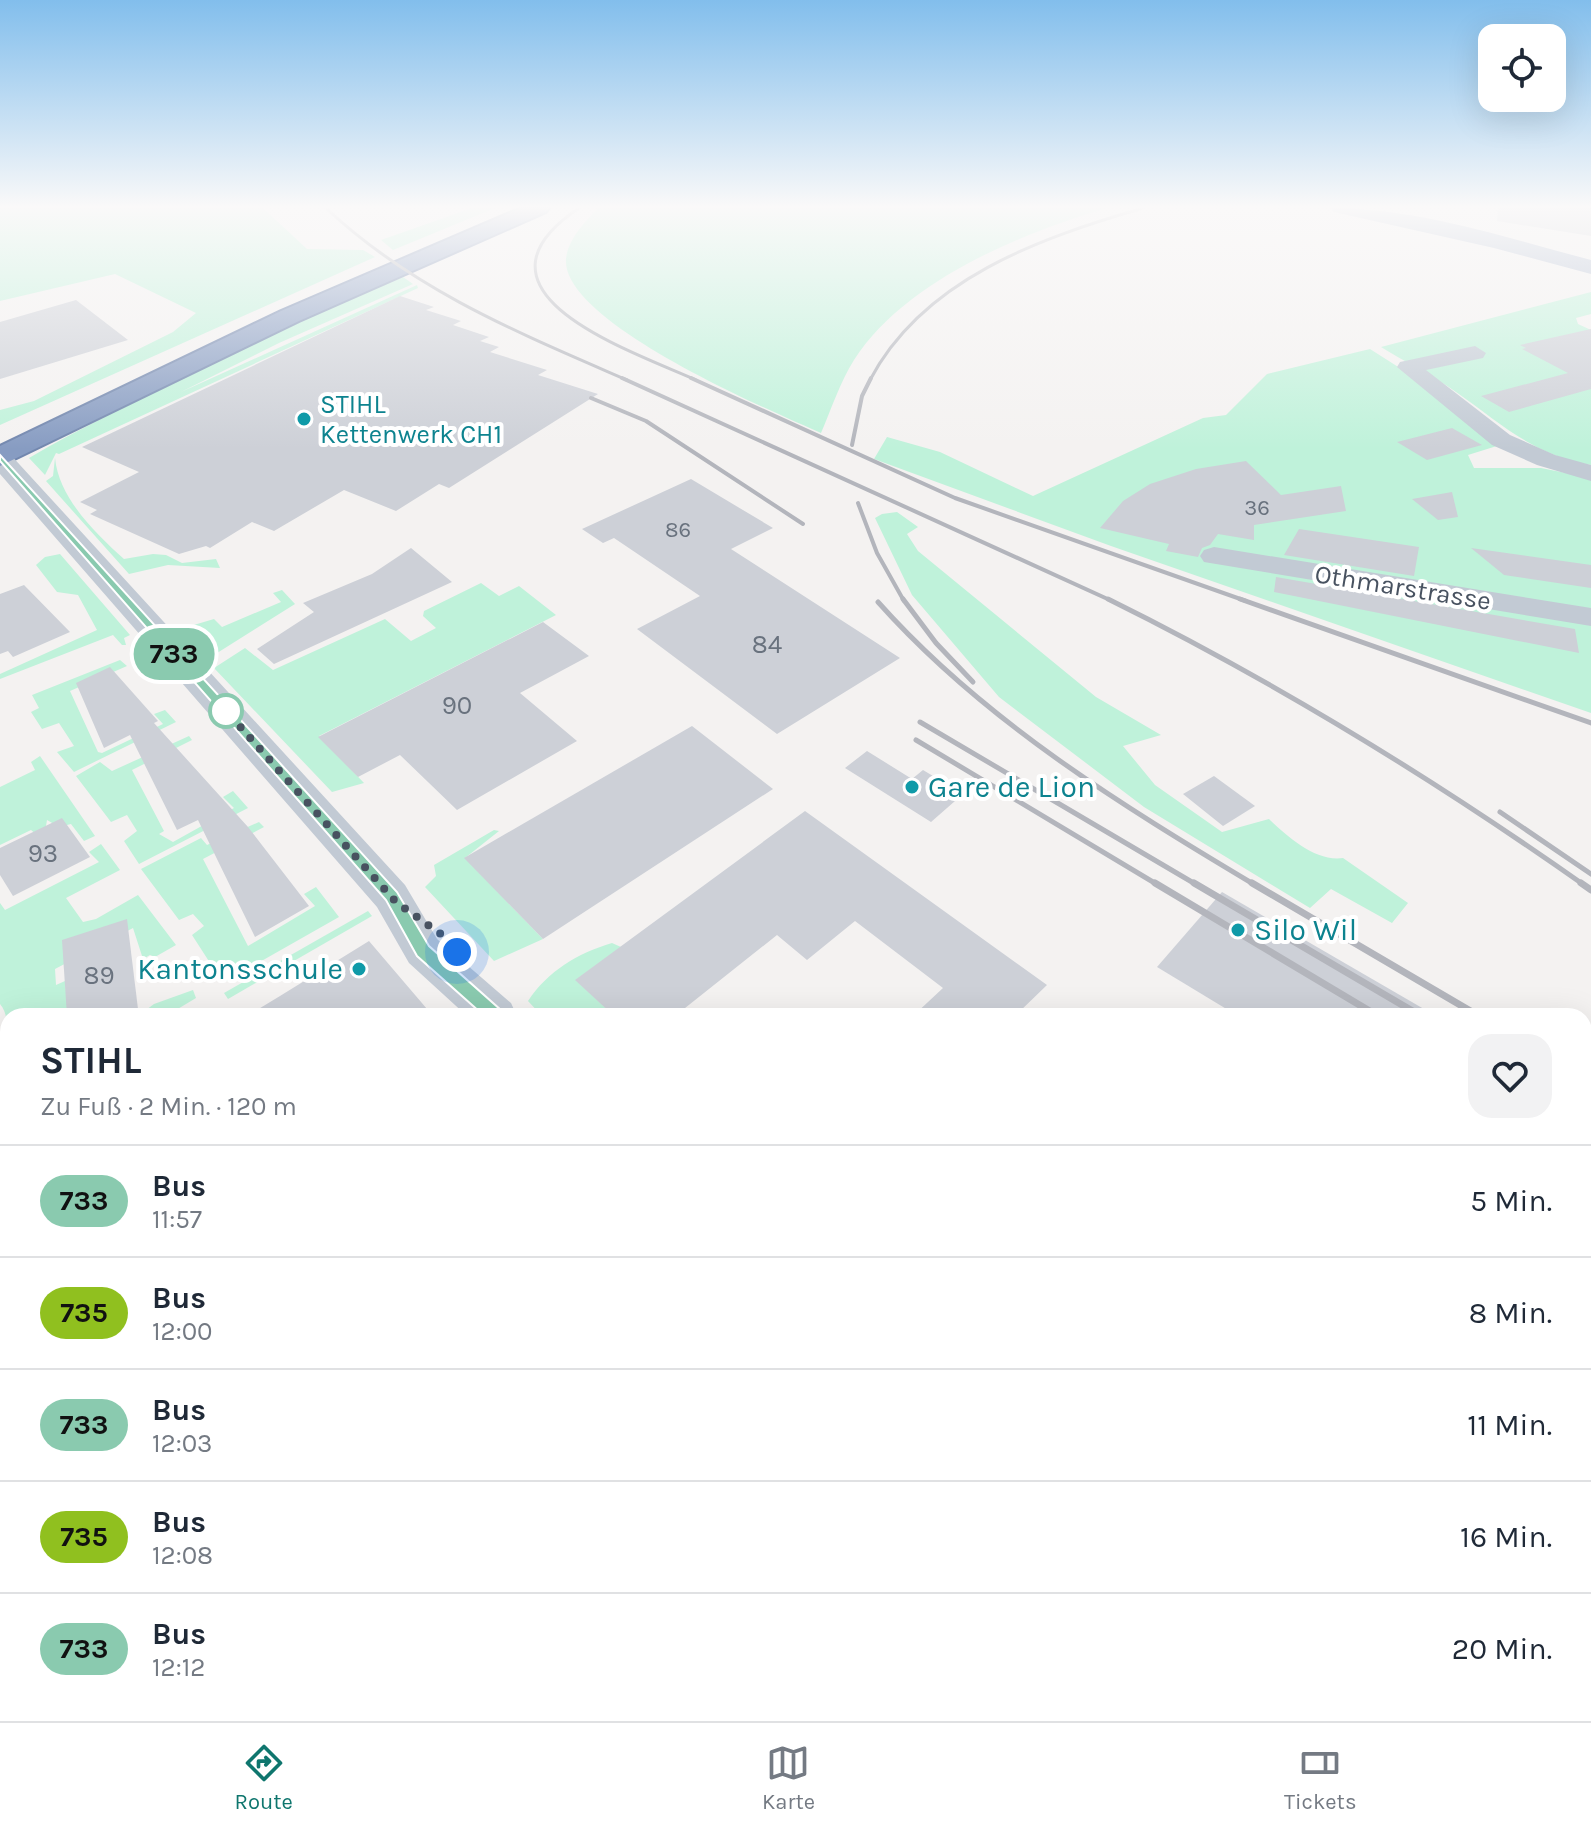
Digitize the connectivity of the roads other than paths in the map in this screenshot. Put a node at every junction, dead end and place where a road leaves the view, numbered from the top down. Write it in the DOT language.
graph roads {
  1 [pos="319,288"];
  2 [pos="354,288"];
  3 [pos="1475,353"];
  4 [pos="0,438"];
  5 [pos="0,458"];
  6 [pos="1591,473"];
  7 [pos="1214,556"];
  8 [pos="1591,617"];
  9 [pos="488,1008"];
  1 -- 4 [label="highway"];
  2 -- 5 [label="highway"];
  3 -- 6 [label="street"];
  5 -- 9 [label="street"];
  7 -- 8 [label="street, Othmarstrasse"];
}
